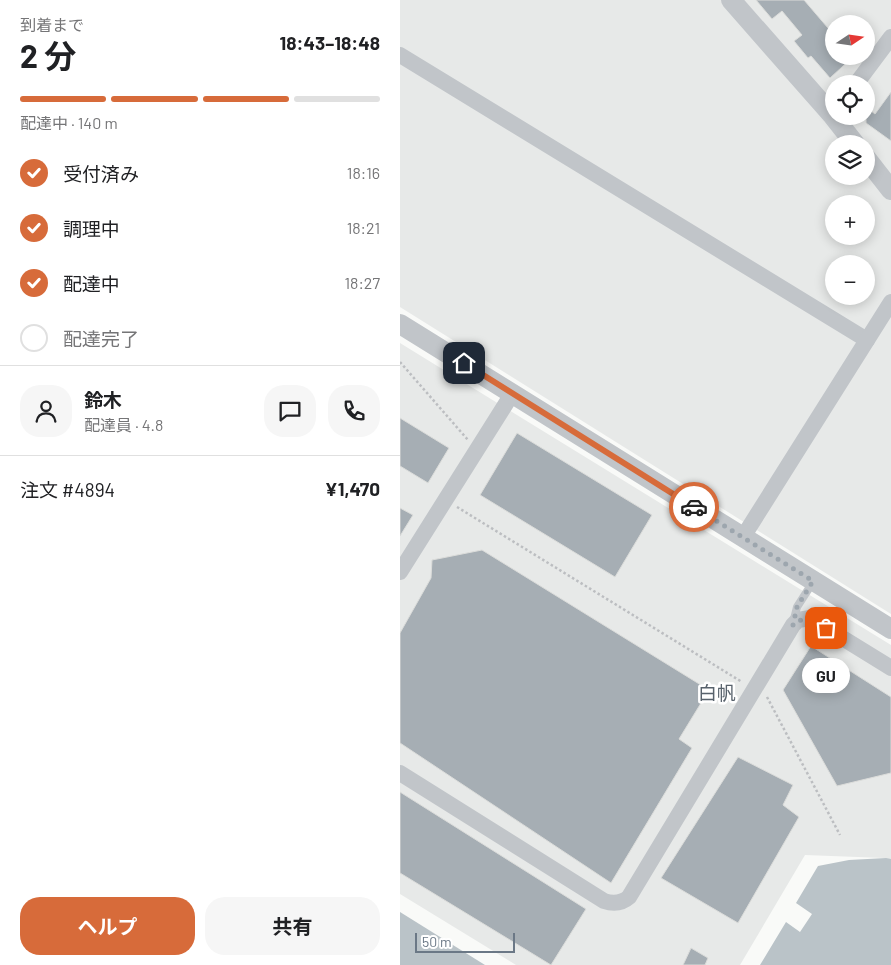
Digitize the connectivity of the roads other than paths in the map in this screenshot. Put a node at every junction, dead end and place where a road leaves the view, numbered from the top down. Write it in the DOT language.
graph roads {
  1 [pos="731,0"];
  2 [pos="891,37"];
  3 [pos="400,55"];
  4 [pos="863,75"];
  5 [pos="825,106"];
  6 [pos="841,125"];
  7 [pos="848,135"];
  8 [pos="875,170"];
  9 [pos="891,190"];
  10 [pos="891,302"];
  11 [pos="400,324"];
  12 [pos="867,340"];
  13 [pos="512,394"];
  14 [pos="743,537"];
  15 [pos="400,572"];
  16 [pos="813,581"];
  17 [pos="793,625"];
  18 [pos="891,629"];
  19 [pos="891,668"];
  20 [pos="400,773"];
  1 -- 5 [label="street"];
  2 -- 4 [label="street"];
  3 -- 12 [label="street"];
  6 -- 7 [label="street"];
  8 -- 9 [label="street"];
  10 -- 12 [label="street"];
  11 -- 13 [label="street"];
  12 -- 14 [label="street"];
  13 -- 14 [label="street"];
  13 -- 15 [label="street"];
  14 -- 16 [label="street"];
  16 -- 17 [label="lane"];
  16 -- 18 [label="street"];
  17 -- 19 [label="street"];
  17 -- 20 [label="street"];
}
